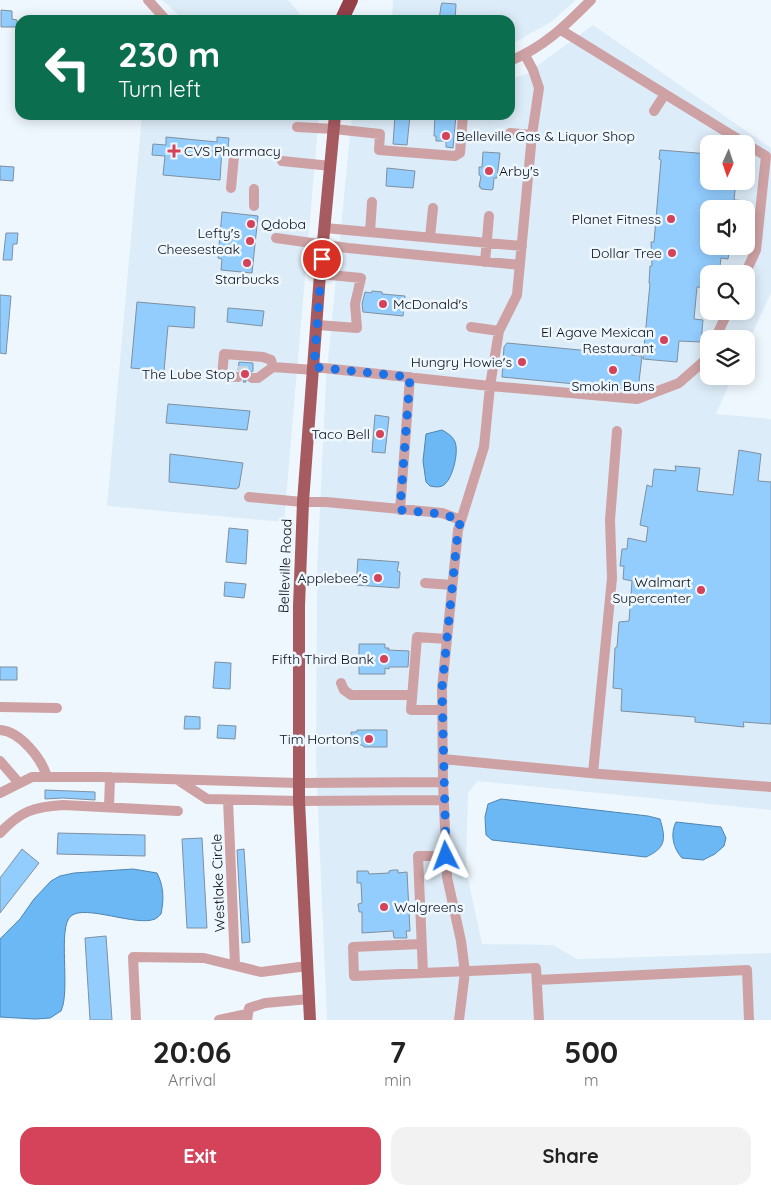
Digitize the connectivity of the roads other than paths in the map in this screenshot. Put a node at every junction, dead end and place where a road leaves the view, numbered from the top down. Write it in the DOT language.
graph roads {
  1 [pos="148,0"];
  2 [pos="344,0"];
  3 [pos="351,0"];
  4 [pos="591,0"];
  5 [pos="162,15"];
  6 [pos="343,15"];
  7 [pos="345,15"];
  8 [pos="561,30"];
  9 [pos="524,55"];
  10 [pos="515,59"];
  11 [pos="665,94"];
  12 [pos="654,111"];
  13 [pos="335,120"];
  14 [pos="463,120"];
  15 [pos="297,127"];
  16 [pos="334,129"];
  17 [pos="510,133"];
  18 [pos="731,135"];
  19 [pos="532,136"];
  20 [pos="755,149"];
  21 [pos="234,156"];
  22 [pos="282,161"];
  23 [pos="331,166"];
  24 [pos="230,188"];
  25 [pos="254,189"];
  26 [pos="372,202"];
  27 [pos="254,206"];
  28 [pos="433,208"];
  29 [pos="488,216"];
  30 [pos="325,228"];
  31 [pos="370,232"];
  32 [pos="276,238"];
  33 [pos="433,238"];
  34 [pos="487,243"];
  35 [pos="324,244"];
  36 [pos="522,246"];
  37 [pos="435,256"];
  38 [pos="485,262"];
  39 [pos="520,265"];
  40 [pos="749,265"];
  41 [pos="320,274"];
  42 [pos="318,325"];
  43 [pos="471,327"];
  44 [pos="498,331"];
  45 [pos="700,365"];
  46 [pos="274,367"];
  47 [pos="314,369"];
  48 [pos="238,374"];
  49 [pos="252,374"];
  50 [pos="410,377"];
  51 [pos="490,386"];
  52 [pos="617,431"];
  53 [pos="249,497"];
  54 [pos="303,502"];
  55 [pos="400,510"];
  56 [pos="461,520"];
  57 [pos="425,583"];
  58 [pos="452,585"];
  59 [pos="447,639"];
  60 [pos="341,683"];
  61 [pos="412,695"];
  62 [pos="0,707"];
  63 [pos="56,708"];
  64 [pos="442,710"];
  65 [pos="0,730"];
  66 [pos="443,759"];
  67 [pos="0,761"];
  68 [pos="593,773"];
  69 [pos="46,777"];
  70 [pos="110,777"];
  71 [pos="177,780"];
  72 [pos="443,782"];
  73 [pos="19,783"];
  74 [pos="298,783"];
  75 [pos="771,787"];
  76 [pos="0,794"];
  77 [pos="228,800"];
  78 [pos="444,800"];
  79 [pos="299,802"];
  80 [pos="109,807"];
  81 [pos="178,811"];
  82 [pos="1,829"];
  83 [pos="446,856"];
  84 [pos="421,944"];
  85 [pos="235,965"];
  86 [pos="308,966"];
  87 [pos="465,972"];
  88 [pos="423,973"];
  89 [pos="537,980"];
  90 [pos="309,999"];
  91 [pos="246,1017"];
  92 [pos="136,1020"];
  93 [pos="219,1020"];
  94 [pos="310,1020"];
  95 [pos="459,1020"];
  96 [pos="539,1020"];
  97 [pos="749,1020"];
  1 -- 5 [label="street"];
  2 -- 6 [label="main road"];
  3 -- 7 [label="highway"];
  4 -- 8 [label="street"];
  8 -- 9 [label="street"];
  8 -- 11 [label="street"];
  9 -- 10 [label="street"];
  9 -- 19 [label="street"];
  11 -- 12 [label="street"];
  11 -- 18 [label="street"];
  13 -- 16 [label="main road, Belleville Road"];
  14 -- 16 [label="street"];
  15 -- 16 [label="street"];
  16 -- 23 [label="main road, Belleville Road"];
  17 -- 19 [label="street"];
  19 -- 36 [label="street"];
  20 -- 40 [label="street"];
  21 -- 24 [label="street"];
  22 -- 23 [label="street"];
  23 -- 30 [label="main road, Belleville Road"];
  25 -- 27 [label="street"];
  26 -- 31 [label="street"];
  28 -- 33 [label="street"];
  29 -- 34 [label="street"];
  30 -- 31 [label="street"];
  30 -- 35 [label="main road, Belleville Road"];
  31 -- 33 [label="street"];
  32 -- 35 [label="street"];
  33 -- 34 [label="street"];
  33 -- 37 [label="street"];
  34 -- 36 [label="street"];
  34 -- 38 [label="street"];
  35 -- 37 [label="street"];
  35 -- 41 [label="main road, Belleville Road"];
  36 -- 39 [label="street"];
  37 -- 38 [label="street"];
  38 -- 39 [label="street"];
  39 -- 44 [label="street"];
  41 -- 42 [label="main road, Belleville Road"];
  41 -- 42 [label="street"];
  42 -- 47 [label="main road, Belleville Road"];
  43 -- 44 [label="street"];
  44 -- 51 [label="street"];
  45 -- 51 [label="street"];
  46 -- 47 [label="street"];
  46 -- 48 [label="street"];
  46 -- 49 [label="street"];
  47 -- 50 [label="street"];
  47 -- 54 [label="main road, Belleville Road"];
  50 -- 51 [label="street"];
  50 -- 55 [label="street"];
  51 -- 56 [label="street"];
  52 -- 68 [label="street"];
  53 -- 54 [label="street"];
  54 -- 55 [label="street"];
  54 -- 74 [label="main road, Belleville Road"];
  55 -- 56 [label="street"];
  56 -- 58 [label="street"];
  57 -- 58 [label="street"];
  58 -- 59 [label="street"];
  59 -- 61 [label="street"];
  59 -- 64 [label="street"];
  60 -- 61 [label="street"];
  61 -- 64 [label="street"];
  62 -- 63 [label="street"];
  64 -- 66 [label="street"];
  65 -- 69 [label="street"];
  66 -- 68 [label="street"];
  66 -- 72 [label="street"];
  67 -- 73 [label="street"];
  68 -- 75 [label="street"];
  69 -- 70 [label="street"];
  69 -- 73 [label="street"];
  70 -- 71 [label="street"];
  70 -- 80 [label="street"];
  71 -- 74 [label="street"];
  71 -- 77 [label="street"];
  72 -- 74 [label="street"];
  72 -- 78 [label="street"];
  73 -- 76 [label="street"];
  74 -- 79 [label="main road, Belleville Road"];
  77 -- 79 [label="street"];
  77 -- 85 [label="street, Westlake Circle"];
  78 -- 79 [label="street"];
  78 -- 83 [label="street"];
  79 -- 86 [label="main road, Belleville Road"];
  80 -- 81 [label="street"];
  80 -- 82 [label="street"];
  83 -- 84 [label="street"];
  83 -- 87 [label="street"];
  84 -- 88 [label="street"];
  84 -- 88 [label="street"];
  85 -- 86 [label="street"];
  85 -- 92 [label="street"];
  86 -- 90 [label="main road, Belleville Road"];
  87 -- 88 [label="street"];
  87 -- 89 [label="street"];
  87 -- 95 [label="street"];
  89 -- 96 [label="street"];
  89 -- 97 [label="street"];
  90 -- 91 [label="street"];
  90 -- 94 [label="main road, Belleville Road"];
  91 -- 93 [label="street"];
}
